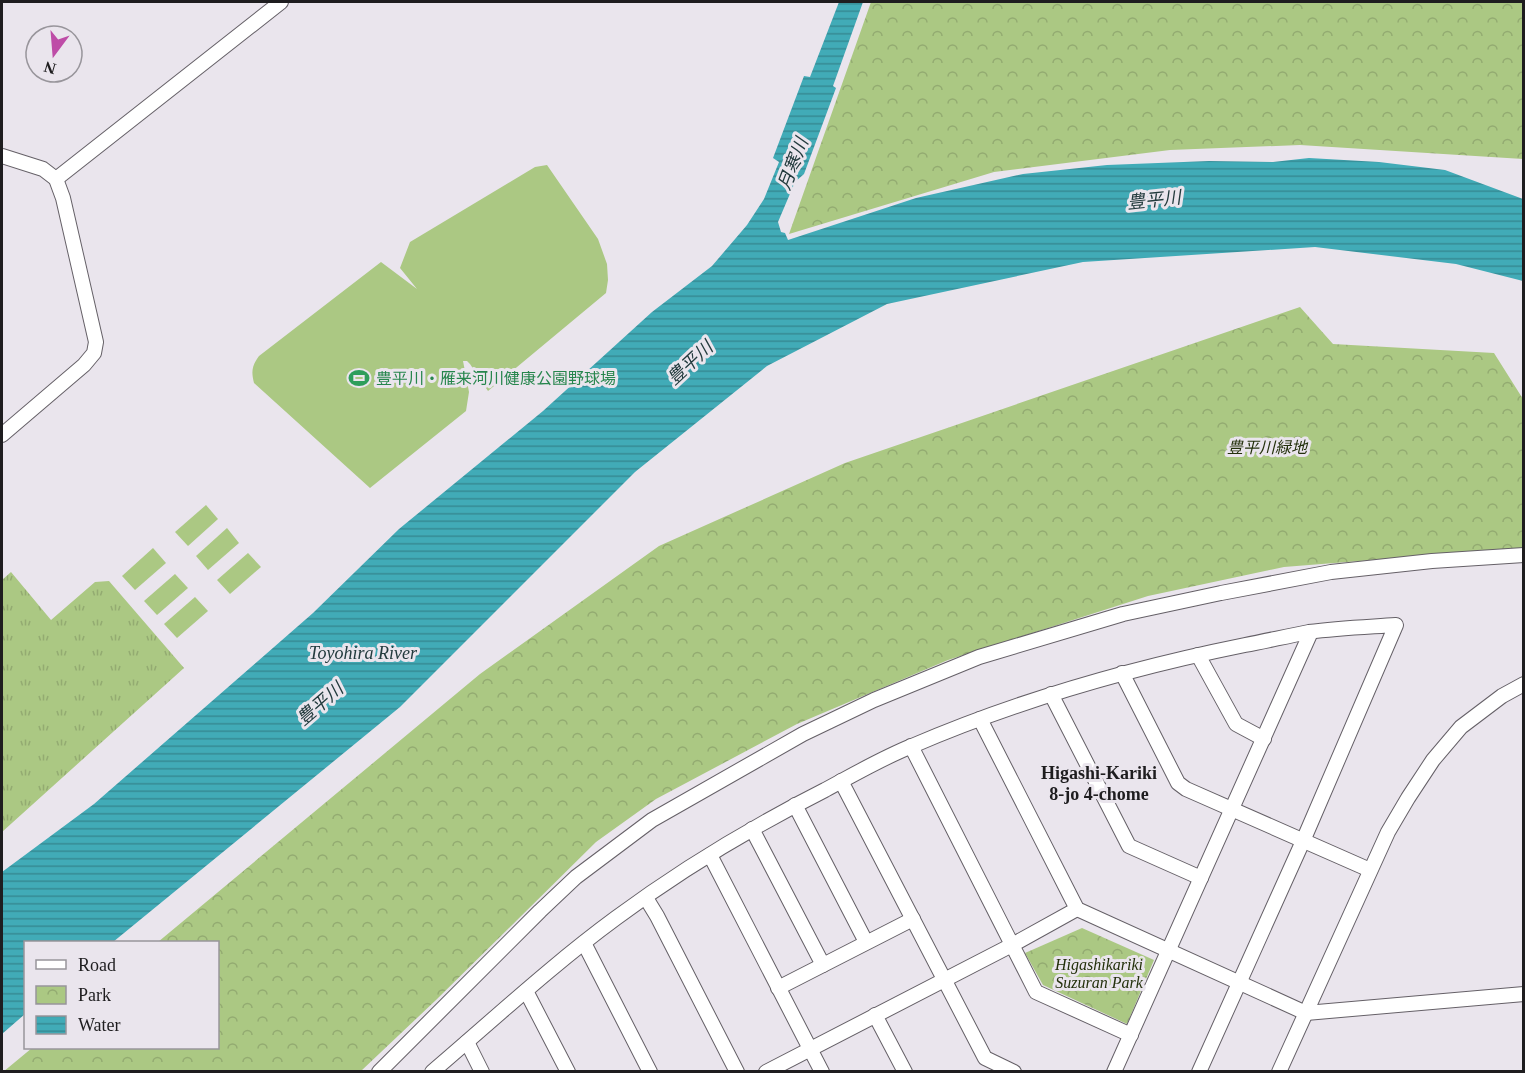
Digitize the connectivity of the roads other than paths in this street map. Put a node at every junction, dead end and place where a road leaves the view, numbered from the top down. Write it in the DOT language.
graph roads {
  1 [pos="281,2"];
  2 [pos="2,156"];
  3 [pos="56,179"];
  4 [pos="2,435"];
  5 [pos="1524,555"];
  6 [pos="1311,632"];
  7 [pos="1198,655"];
  8 [pos="1122,673"];
  9 [pos="1524,684"];
  10 [pos="1051,694"];
  11 [pos="980,719"];
  12 [pos="1264,739"];
  13 [pos="910,746"];
  14 [pos="842,781"];
  15 [pos="795,805"];
  16 [pos="1233,809"];
  17 [pos="752,829"];
  18 [pos="1303,841"];
  19 [pos="710,855"];
  20 [pos="1370,870"];
  21 [pos="1201,878"];
  22 [pos="646,898"];
  23 [pos="1077,909"];
  24 [pos="913,919"];
  25 [pos="866,942"];
  26 [pos="584,943"];
  27 [pos="1012,945"];
  28 [pos="1168,951"];
  29 [pos="822,964"];
  30 [pos="944,980"];
  31 [pos="1238,982"];
  32 [pos="778,988"];
  33 [pos="526,991"];
  34 [pos="1524,994"];
  35 [pos="1306,1014"];
  36 [pos="875,1015"];
  37 [pos="1131,1035"];
  38 [pos="467,1042"];
  39 [pos="811,1049"];
  40 [pos="379,1071"];
  41 [pos="432,1071"];
  42 [pos="482,1071"];
  43 [pos="568,1071"];
  44 [pos="650,1071"];
  45 [pos="737,1071"];
  46 [pos="766,1071"];
  47 [pos="822,1071"];
  48 [pos="905,1071"];
  49 [pos="1014,1071"];
  50 [pos="1114,1071"];
  51 [pos="1199,1071"];
  52 [pos="1280,1071"];
  1 -- 3 [label="street"];
  2 -- 3 [label="street"];
  3 -- 4 [label="street"];
  5 -- 40 [label="street"];
  6 -- 7 [label="street"];
  6 -- 12 [label="street"];
  6 -- 18 [label="street"];
  7 -- 8 [label="street"];
  7 -- 12 [label="street"];
  8 -- 10 [label="street"];
  8 -- 16 [label="street"];
  9 -- 20 [label="street"];
  10 -- 11 [label="street"];
  10 -- 21 [label="street"];
  11 -- 13 [label="street"];
  11 -- 23 [label="street"];
  12 -- 16 [label="street"];
  13 -- 14 [label="street"];
  13 -- 27 [label="street"];
  14 -- 15 [label="street"];
  14 -- 24 [label="street"];
  15 -- 17 [label="street"];
  15 -- 25 [label="street"];
  16 -- 18 [label="street"];
  16 -- 21 [label="street"];
  17 -- 19 [label="street"];
  17 -- 29 [label="street"];
  18 -- 20 [label="street"];
  18 -- 31 [label="street"];
  19 -- 22 [label="street"];
  19 -- 32 [label="street"];
  20 -- 35 [label="street"];
  21 -- 28 [label="street"];
  22 -- 26 [label="street"];
  22 -- 45 [label="street"];
  23 -- 27 [label="street"];
  23 -- 28 [label="street"];
  24 -- 25 [label="street"];
  24 -- 30 [label="street"];
  25 -- 29 [label="street"];
  26 -- 33 [label="street"];
  26 -- 44 [label="street"];
  27 -- 30 [label="street"];
  27 -- 37 [label="street"];
  28 -- 31 [label="street"];
  28 -- 37 [label="street"];
  29 -- 32 [label="street"];
  30 -- 36 [label="street"];
  30 -- 49 [label="street"];
  31 -- 35 [label="street"];
  31 -- 51 [label="street"];
  32 -- 39 [label="street"];
  33 -- 38 [label="street"];
  33 -- 43 [label="street"];
  34 -- 35 [label="street"];
  35 -- 52 [label="street"];
  36 -- 39 [label="street"];
  36 -- 48 [label="street"];
  37 -- 50 [label="street"];
  38 -- 41 [label="street"];
  38 -- 42 [label="street"];
  39 -- 46 [label="street"];
  39 -- 47 [label="street"];
}
